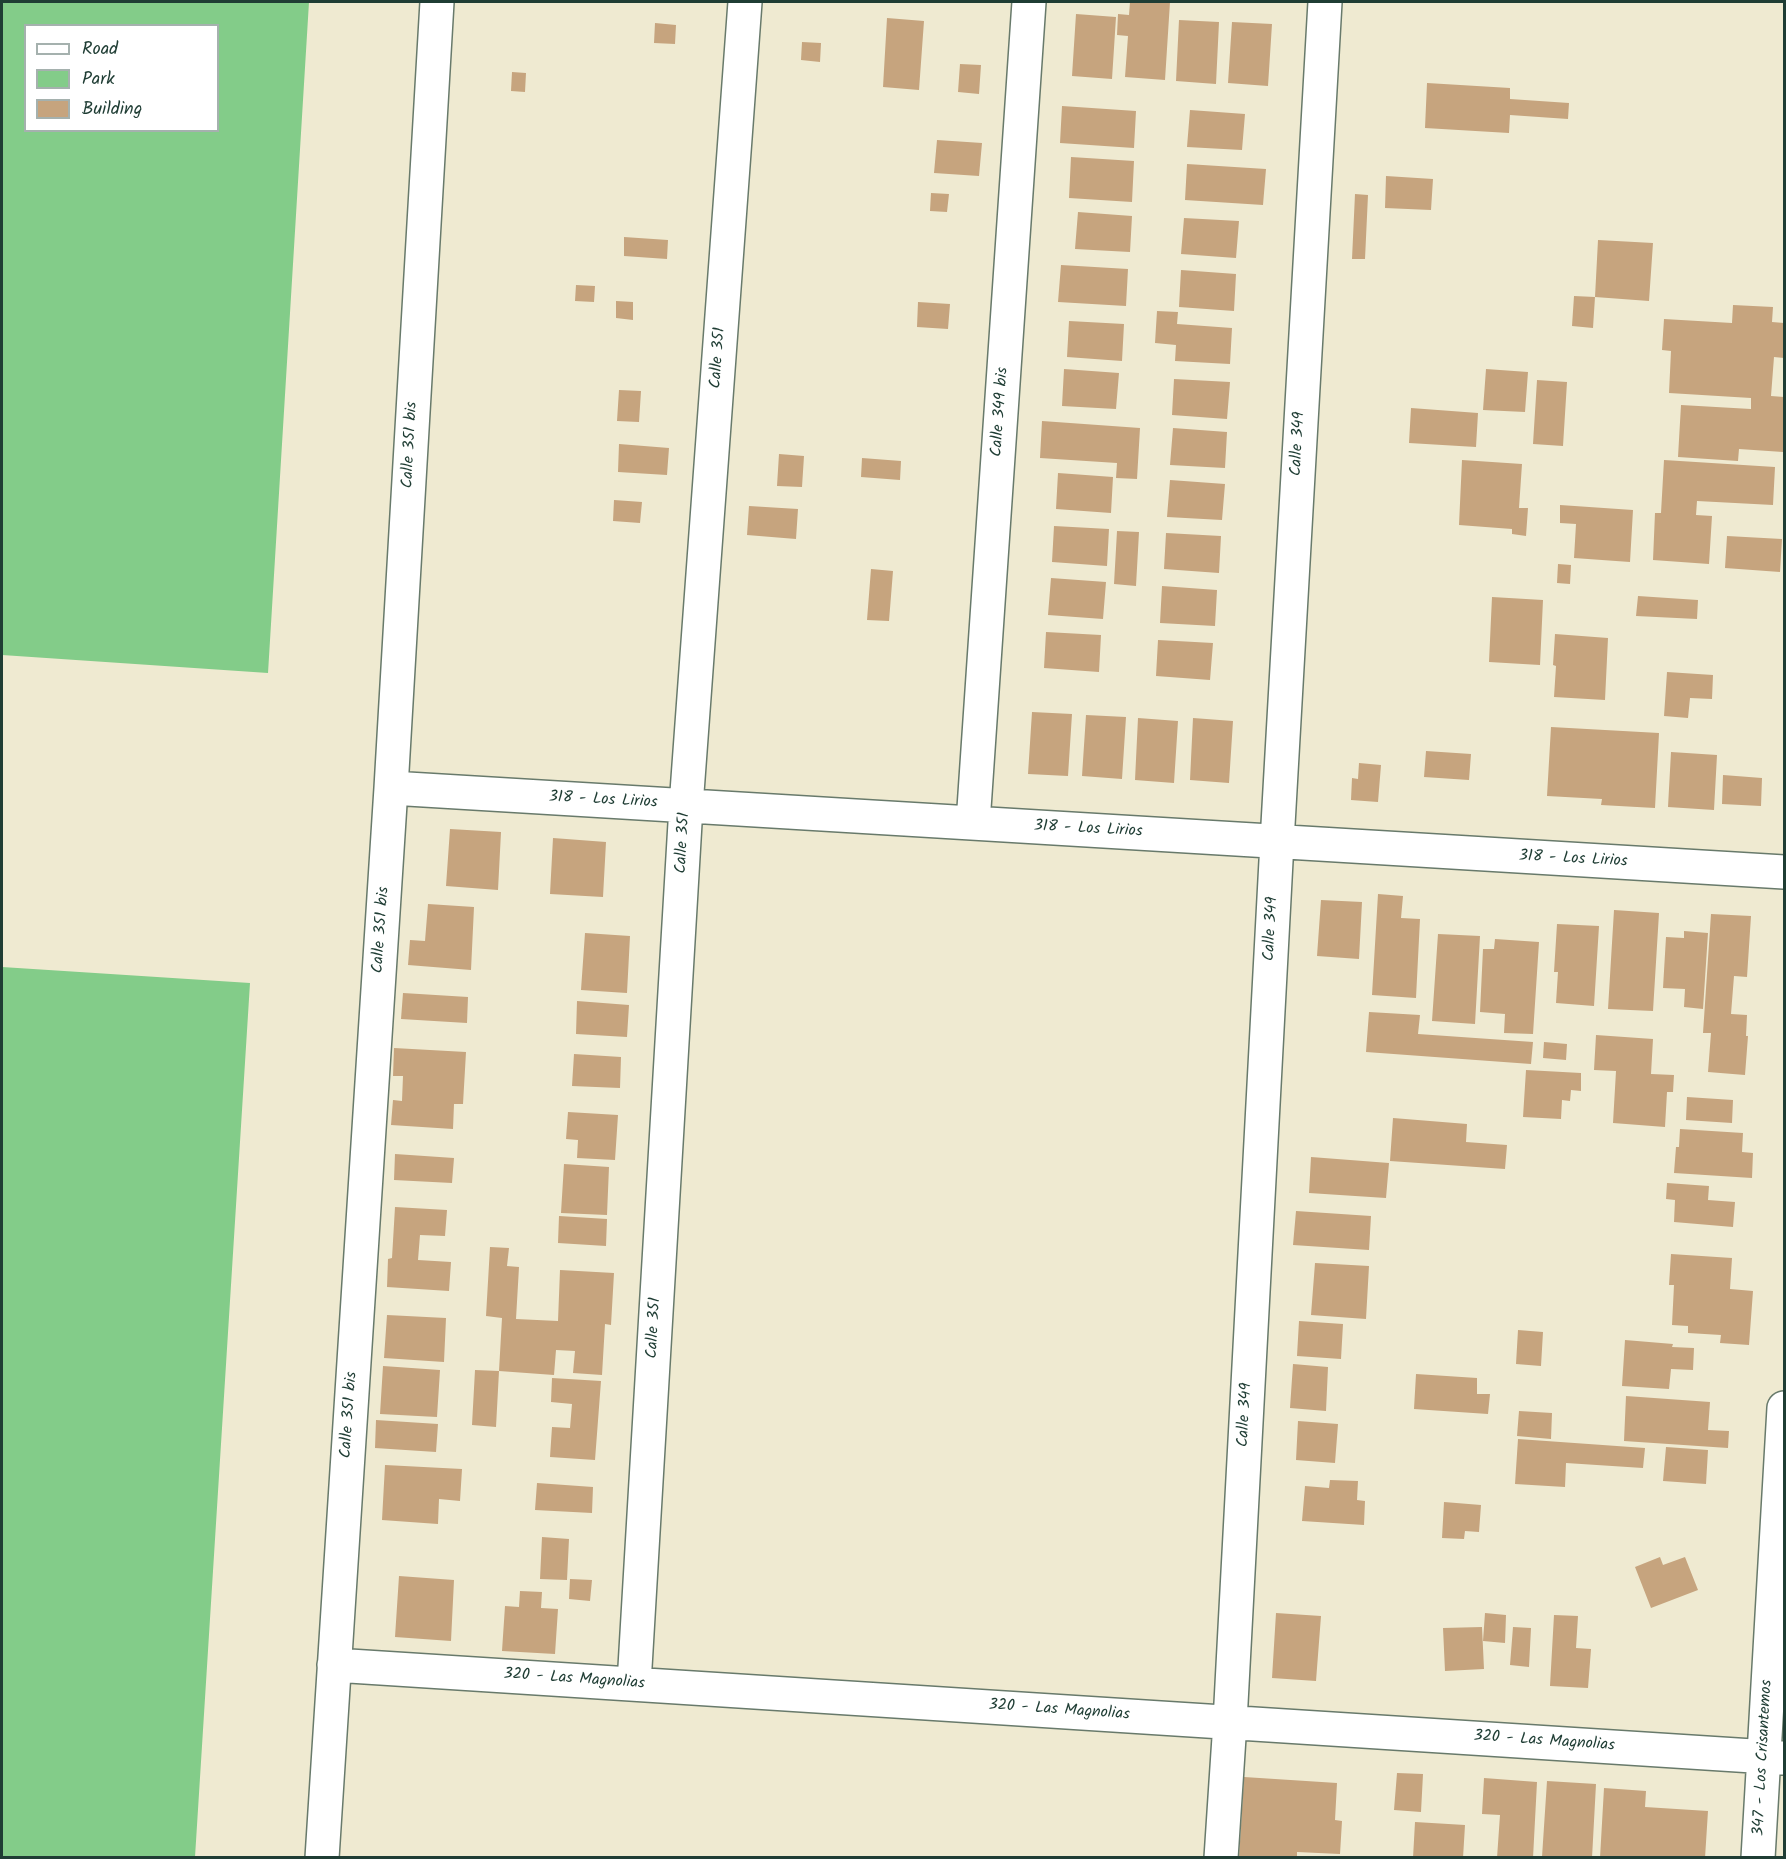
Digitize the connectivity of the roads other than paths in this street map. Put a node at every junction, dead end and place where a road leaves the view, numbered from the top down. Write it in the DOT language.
graph roads {
  1 [pos="437,2"];
  2 [pos="745,2"];
  3 [pos="1029,2"];
  4 [pos="1325,2"];
  5 [pos="391,788"];
  6 [pos="686,806"];
  7 [pos="973,823"];
  8 [pos="1277,842"];
  9 [pos="1785,872"];
  10 [pos="1785,1408"];
  11 [pos="334,1665"];
  12 [pos="634,1684"];
  13 [pos="1230,1722"];
  14 [pos="1775,1757"];
  15 [pos="322,1857"];
  16 [pos="1221,1857"];
  17 [pos="1758,1857"];
  1 -- 5 [label="street, Calle 351 bis"];
  2 -- 6 [label="street, Calle 351"];
  3 -- 7 [label="street, Calle 349 bis"];
  4 -- 8 [label="street, Calle 349"];
  5 -- 6 [label="street, 318 - Los Lirios"];
  5 -- 11 [label="street, Calle 351 bis"];
  6 -- 7 [label="street, 318 - Los Lirios"];
  6 -- 12 [label="street, Calle 351"];
  7 -- 8 [label="street, 318 - Los Lirios"];
  8 -- 9 [label="street, 318 - Los Lirios"];
  8 -- 13 [label="street, Calle 349"];
  10 -- 14 [label="street, 347 - Los Crisantemos"];
  11 -- 12 [label="street, 320 - Las Magnolias"];
  11 -- 15 [label="street, Calle 351 bis"];
  12 -- 13 [label="street, 320 - Las Magnolias"];
  13 -- 14 [label="street, 320 - Las Magnolias"];
  13 -- 16 [label="street, Calle 349"];
  14 -- 17 [label="street, 347 - Los Crisantemos"];
}
